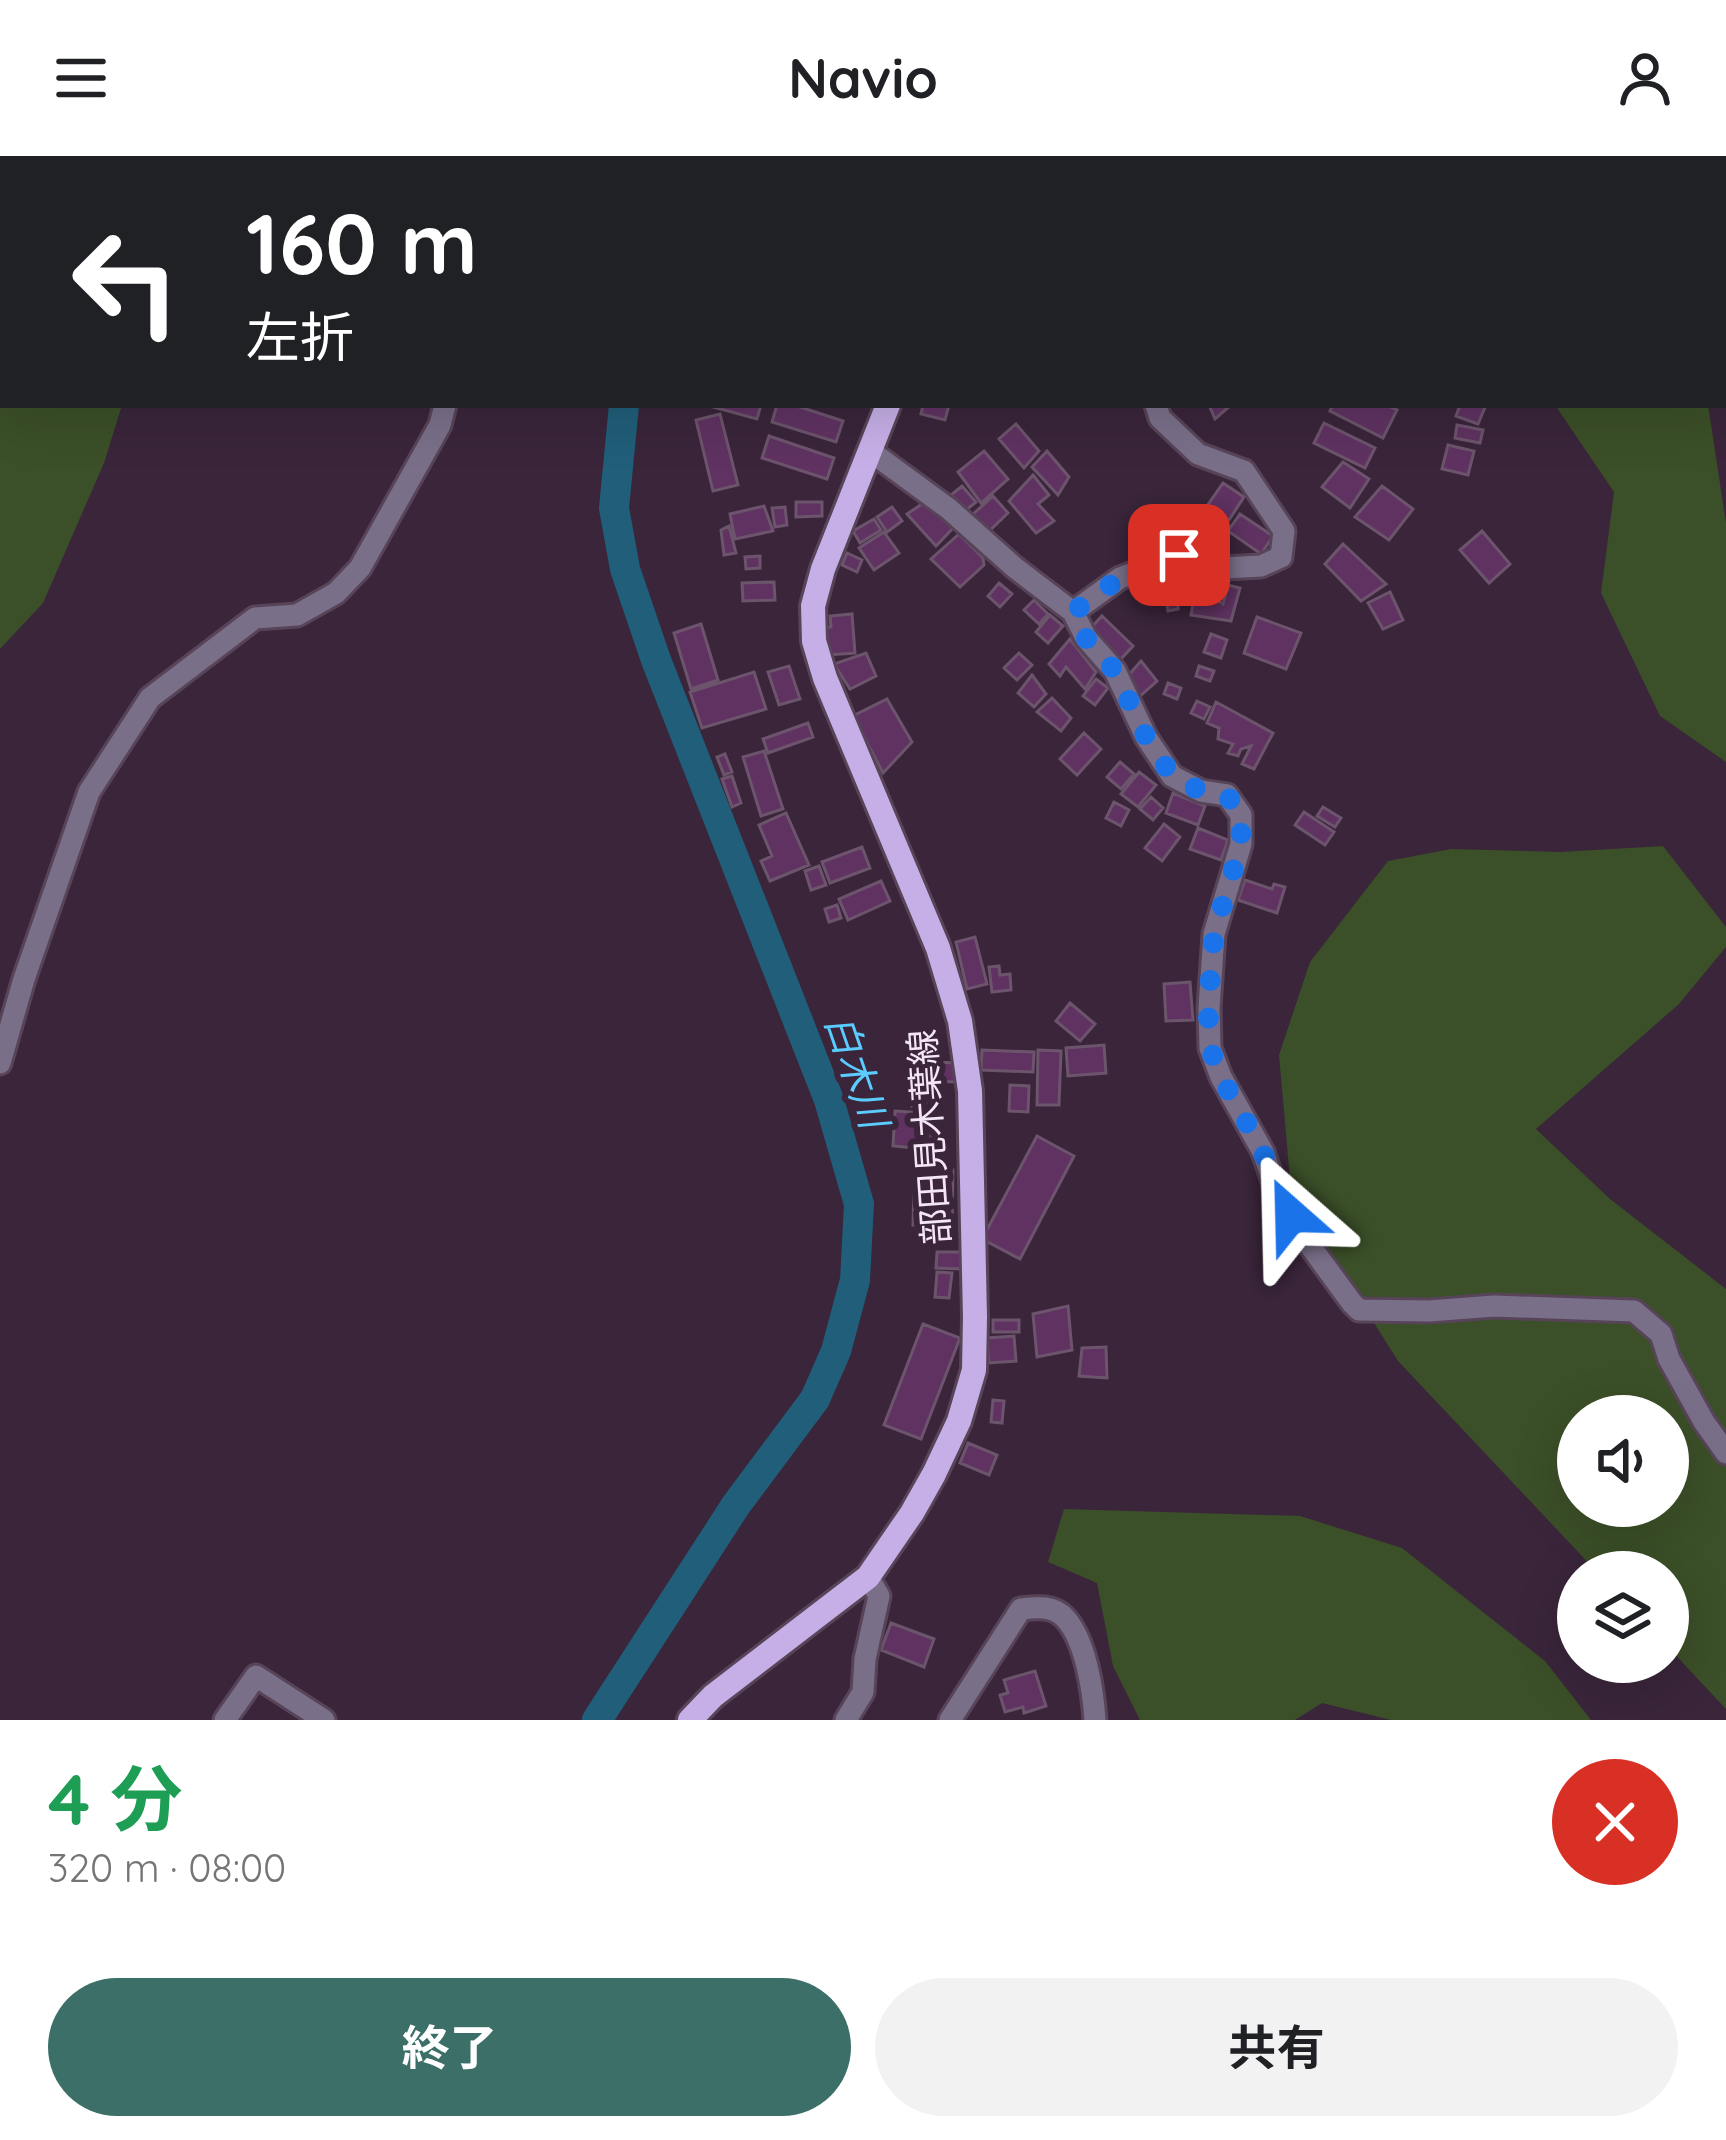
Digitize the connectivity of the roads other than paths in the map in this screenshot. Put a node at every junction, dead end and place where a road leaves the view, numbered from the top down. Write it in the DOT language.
graph roads {
  1 [pos="444,408"];
  2 [pos="887,408"];
  3 [pos="1157,408"];
  4 [pos="870,451"];
  5 [pos="1073,612"];
  6 [pos="24,980"];
  7 [pos="0,988"];
  8 [pos="0,1064"];
  9 [pos="1726,1453"];
  10 [pos="868,1577"];
  11 [pos="225,1720"];
  12 [pos="324,1720"];
  13 [pos="690,1720"];
  14 [pos="846,1720"];
  15 [pos="950,1720"];
  16 [pos="1095,1720"];
  1 -- 6 [label="street"];
  2 -- 4 [label="main road, 部田見木葉線"];
  3 -- 5 [label="street"];
  4 -- 5 [label="street"];
  4 -- 10 [label="main road, 部田見木葉線"];
  5 -- 9 [label="street"];
  6 -- 7 [label="street"];
  6 -- 8 [label="street"];
  10 -- 13 [label="main road, 部田見木葉線"];
  10 -- 14 [label="street"];
  11 -- 12 [label="street"];
  15 -- 16 [label="street"];
}
